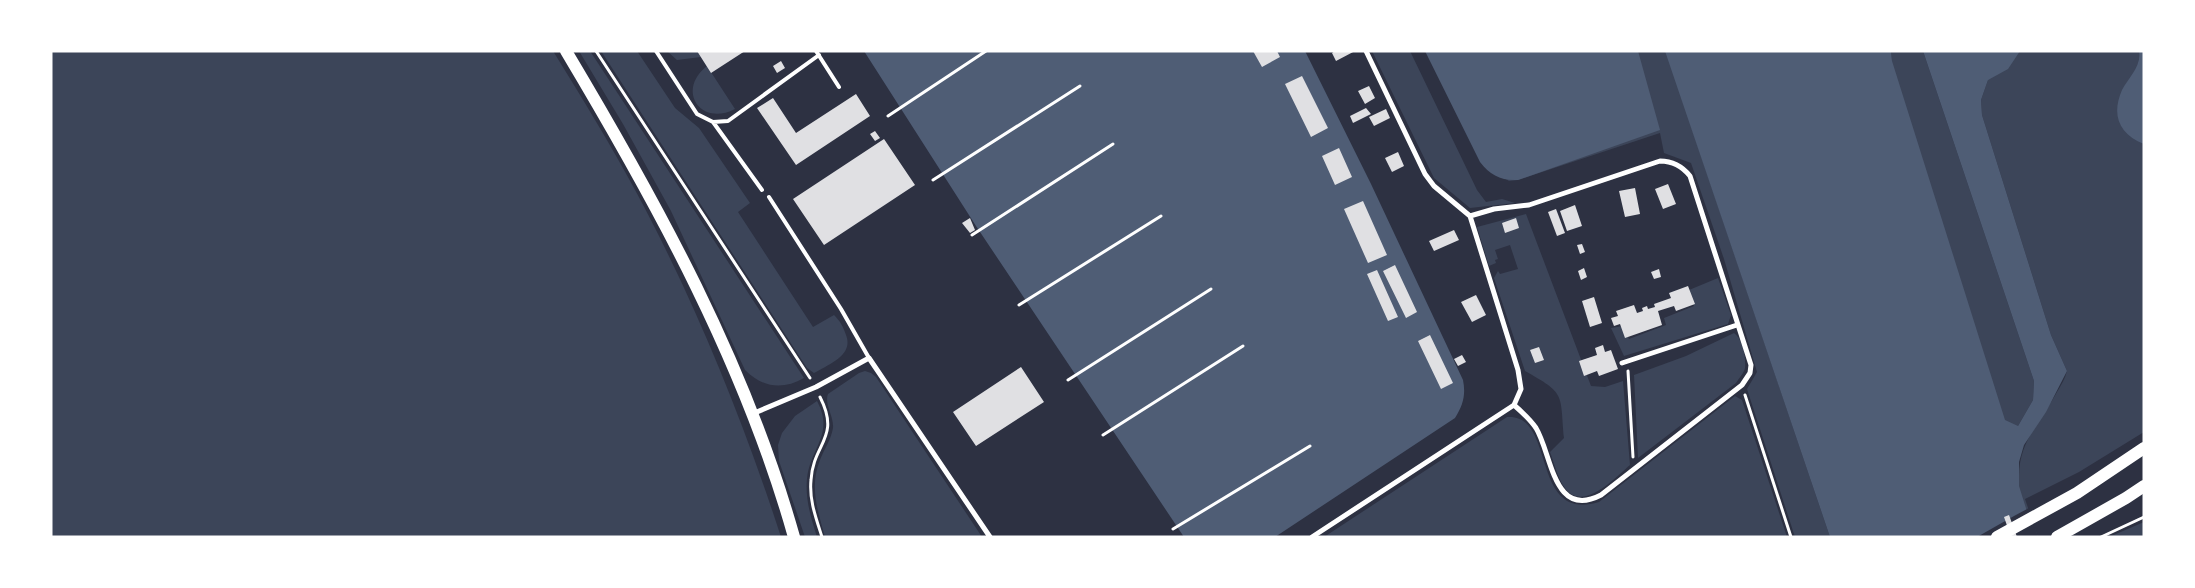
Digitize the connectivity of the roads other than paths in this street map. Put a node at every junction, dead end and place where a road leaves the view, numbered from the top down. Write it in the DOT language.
graph roads {
  1 [pos="566,51"];
  2 [pos="656,51"];
  3 [pos="1366,51"];
  4 [pos="817,53"];
  5 [pos="839,87"];
  6 [pos="713,122"];
  7 [pos="762,190"];
  8 [pos="769,197"];
  9 [pos="1470,216"];
  10 [pos="1737,325"];
  11 [pos="869,358"];
  12 [pos="1625,362"];
  13 [pos="1514,405"];
  14 [pos="752,414"];
  15 [pos="2144,448"];
  16 [pos="2144,486"];
  17 [pos="794,537"];
  18 [pos="990,537"];
  19 [pos="1312,537"];
  20 [pos="1997,537"];
  21 [pos="2056,537"];
  1 -- 14 [label="main road"];
  2 -- 6 [label="lane"];
  3 -- 9 [label="street"];
  4 -- 5 [label="lane"];
  4 -- 6 [label="lane"];
  6 -- 7 [label="lane"];
  8 -- 11 [label="lane"];
  9 -- 10 [label="street"];
  9 -- 13 [label="street"];
  10 -- 12 [label="street"];
  10 -- 13 [label="street"];
  11 -- 14 [label="street"];
  11 -- 18 [label="street"];
  13 -- 19 [label="street"];
  14 -- 17 [label="main road"];
  15 -- 20 [label="main road"];
  16 -- 21 [label="main road"];
}
